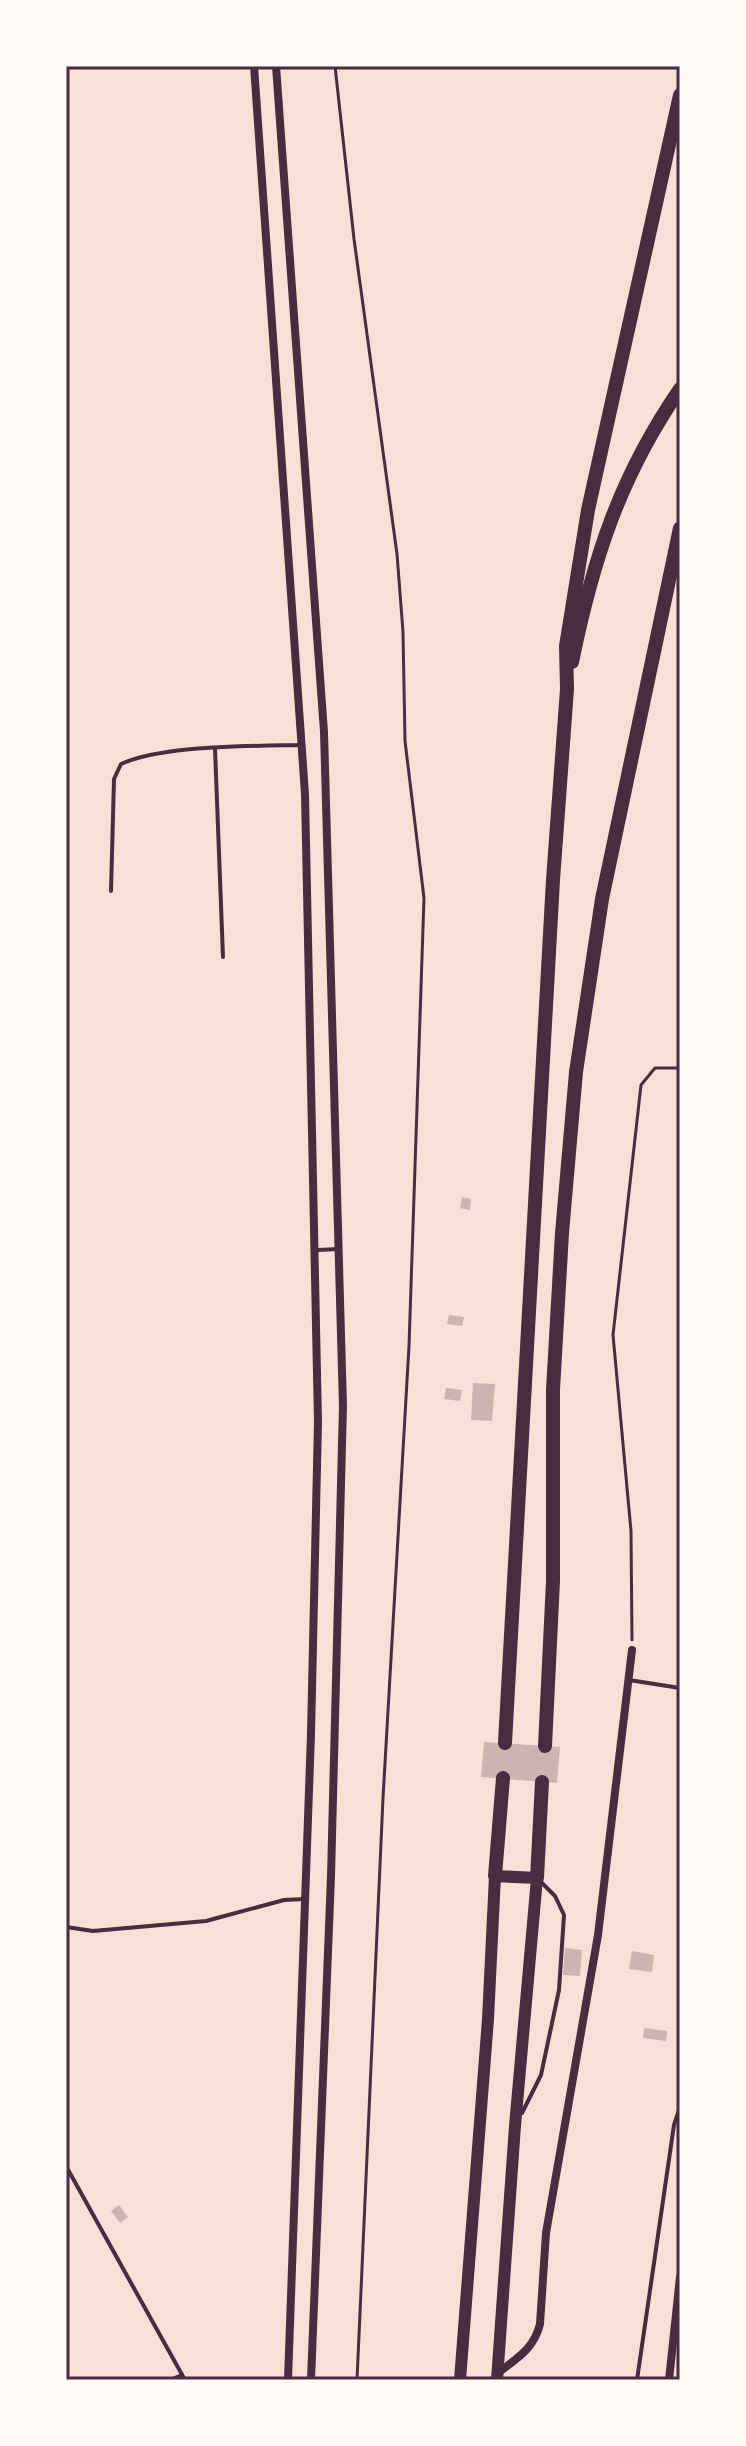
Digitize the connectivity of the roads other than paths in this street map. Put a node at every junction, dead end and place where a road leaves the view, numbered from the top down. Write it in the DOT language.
graph roads {
  1 [pos="254,66"];
  2 [pos="276,66"];
  3 [pos="680,95"];
  4 [pos="680,389"];
  5 [pos="680,528"];
  6 [pos="680,562"];
  7 [pos="667,596"];
  8 [pos="567,689"];
  9 [pos="302,745"];
  10 [pos="215,749"];
  11 [pos="111,891"];
  12 [pos="223,957"];
  13 [pos="339,1249"];
  14 [pos="314,1250"];
  15 [pos="632,1650"];
  16 [pos="629,1680"];
  17 [pos="680,1688"];
  18 [pos="505,1743"];
  19 [pos="545,1746"];
  20 [pos="503,1778"];
  21 [pos="542,1782"];
  22 [pos="495,1876"];
  23 [pos="537,1878"];
  24 [pos="305,1899"];
  25 [pos="66,1927"];
  26 [pos="680,2107"];
  27 [pos="515,2126"];
  28 [pos="66,2166"];
  29 [pos="680,2277"];
  30 [pos="497,2377"];
  31 [pos="184,2378"];
  32 [pos="171,2379"];
  33 [pos="288,2380"];
  34 [pos="311,2380"];
  35 [pos="460,2380"];
  36 [pos="637,2380"];
  37 [pos="669,2380"];
  1 -- 9 [label="street"];
  2 -- 13 [label="street"];
  3 -- 8 [label="highway"];
  4 -- 8 [label="highway"];
  5 -- 7 [label="highway"];
  6 -- 7 [label="highway"];
  7 -- 19 [label="highway"];
  8 -- 18 [label="highway"];
  9 -- 10 [label="lane"];
  9 -- 14 [label="street"];
  10 -- 11 [label="lane"];
  10 -- 12 [label="lane"];
  13 -- 14 [label="lane"];
  13 -- 34 [label="street"];
  14 -- 24 [label="street"];
  15 -- 16 [label="street"];
  16 -- 17 [label="lane"];
  16 -- 30 [label="street"];
  20 -- 22 [label="highway"];
  21 -- 23 [label="highway"];
  22 -- 23 [label="main road"];
  22 -- 35 [label="main road"];
  23 -- 27 [label="main road"];
  23 -- 27 [label="lane"];
  24 -- 25 [label="lane"];
  24 -- 33 [label="street"];
  26 -- 36 [label="lane"];
  27 -- 30 [label="main road"];
  28 -- 31 [label="lane"];
  29 -- 37 [label="street"];
  31 -- 32 [label="lane"];
}
